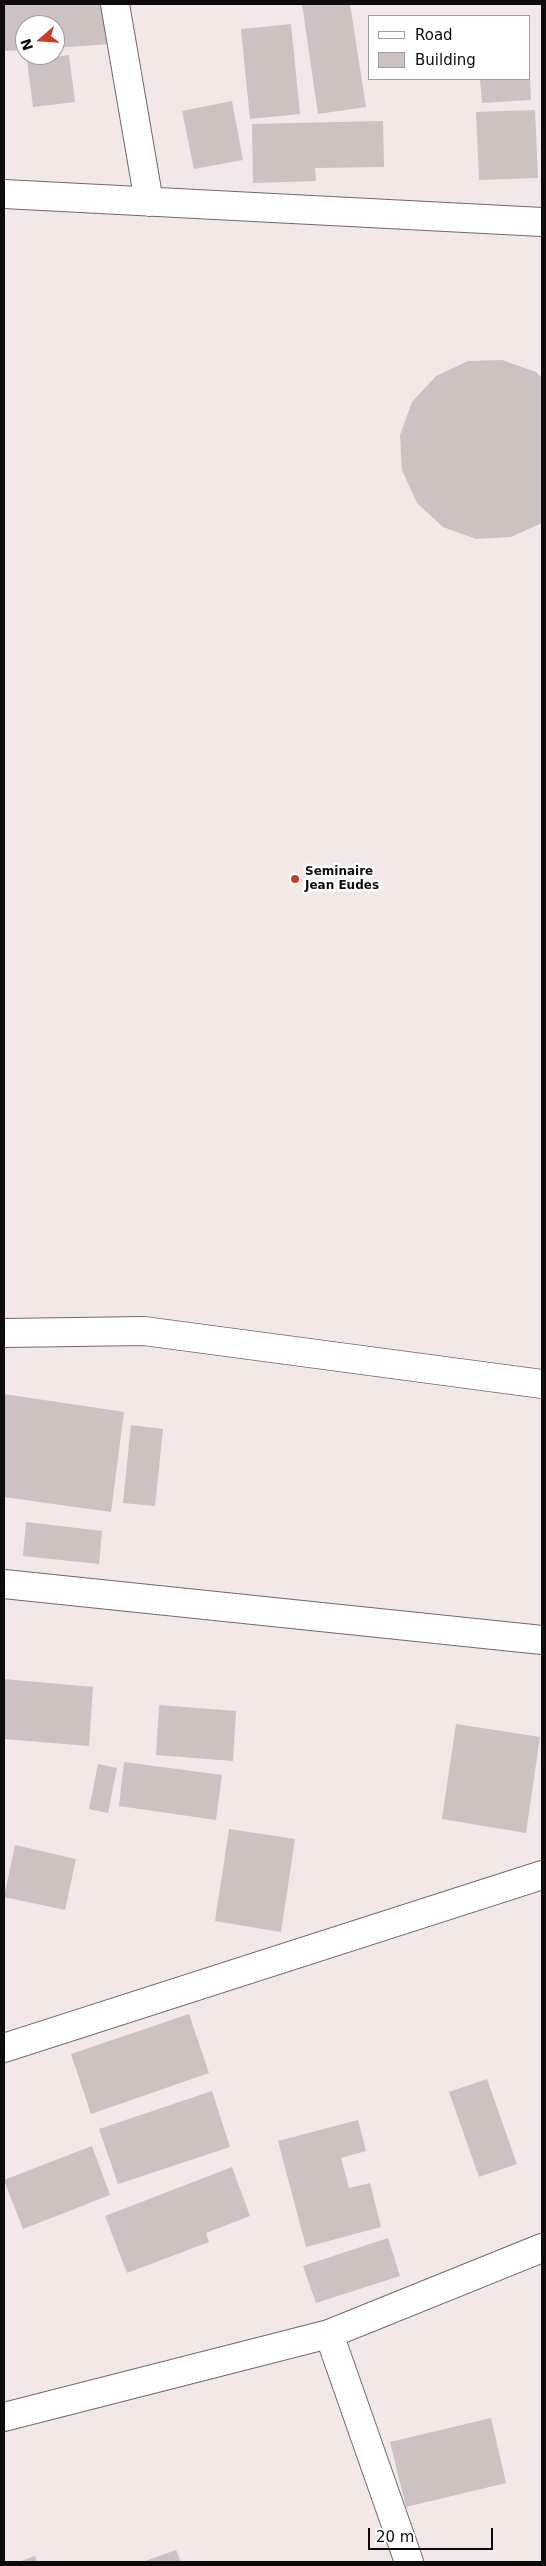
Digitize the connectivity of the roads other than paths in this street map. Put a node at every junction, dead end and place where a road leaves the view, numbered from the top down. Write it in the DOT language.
graph roads {
  1 [pos="115,4"];
  2 [pos="4,194"];
  3 [pos="149,202"];
  4 [pos="542,222"];
  5 [pos="4,1333"];
  6 [pos="542,1384"];
  7 [pos="4,1584"];
  8 [pos="542,1640"];
  9 [pos="542,1875"];
  10 [pos="4,2048"];
  11 [pos="542,2248"];
  12 [pos="329,2334"];
  13 [pos="4,2417"];
  14 [pos="409,2562"];
  1 -- 3 [label="street"];
  2 -- 3 [label="street"];
  3 -- 4 [label="street"];
  5 -- 6 [label="street"];
  7 -- 8 [label="street"];
  9 -- 10 [label="street"];
  11 -- 12 [label="street"];
  12 -- 13 [label="street"];
  12 -- 14 [label="street"];
}
